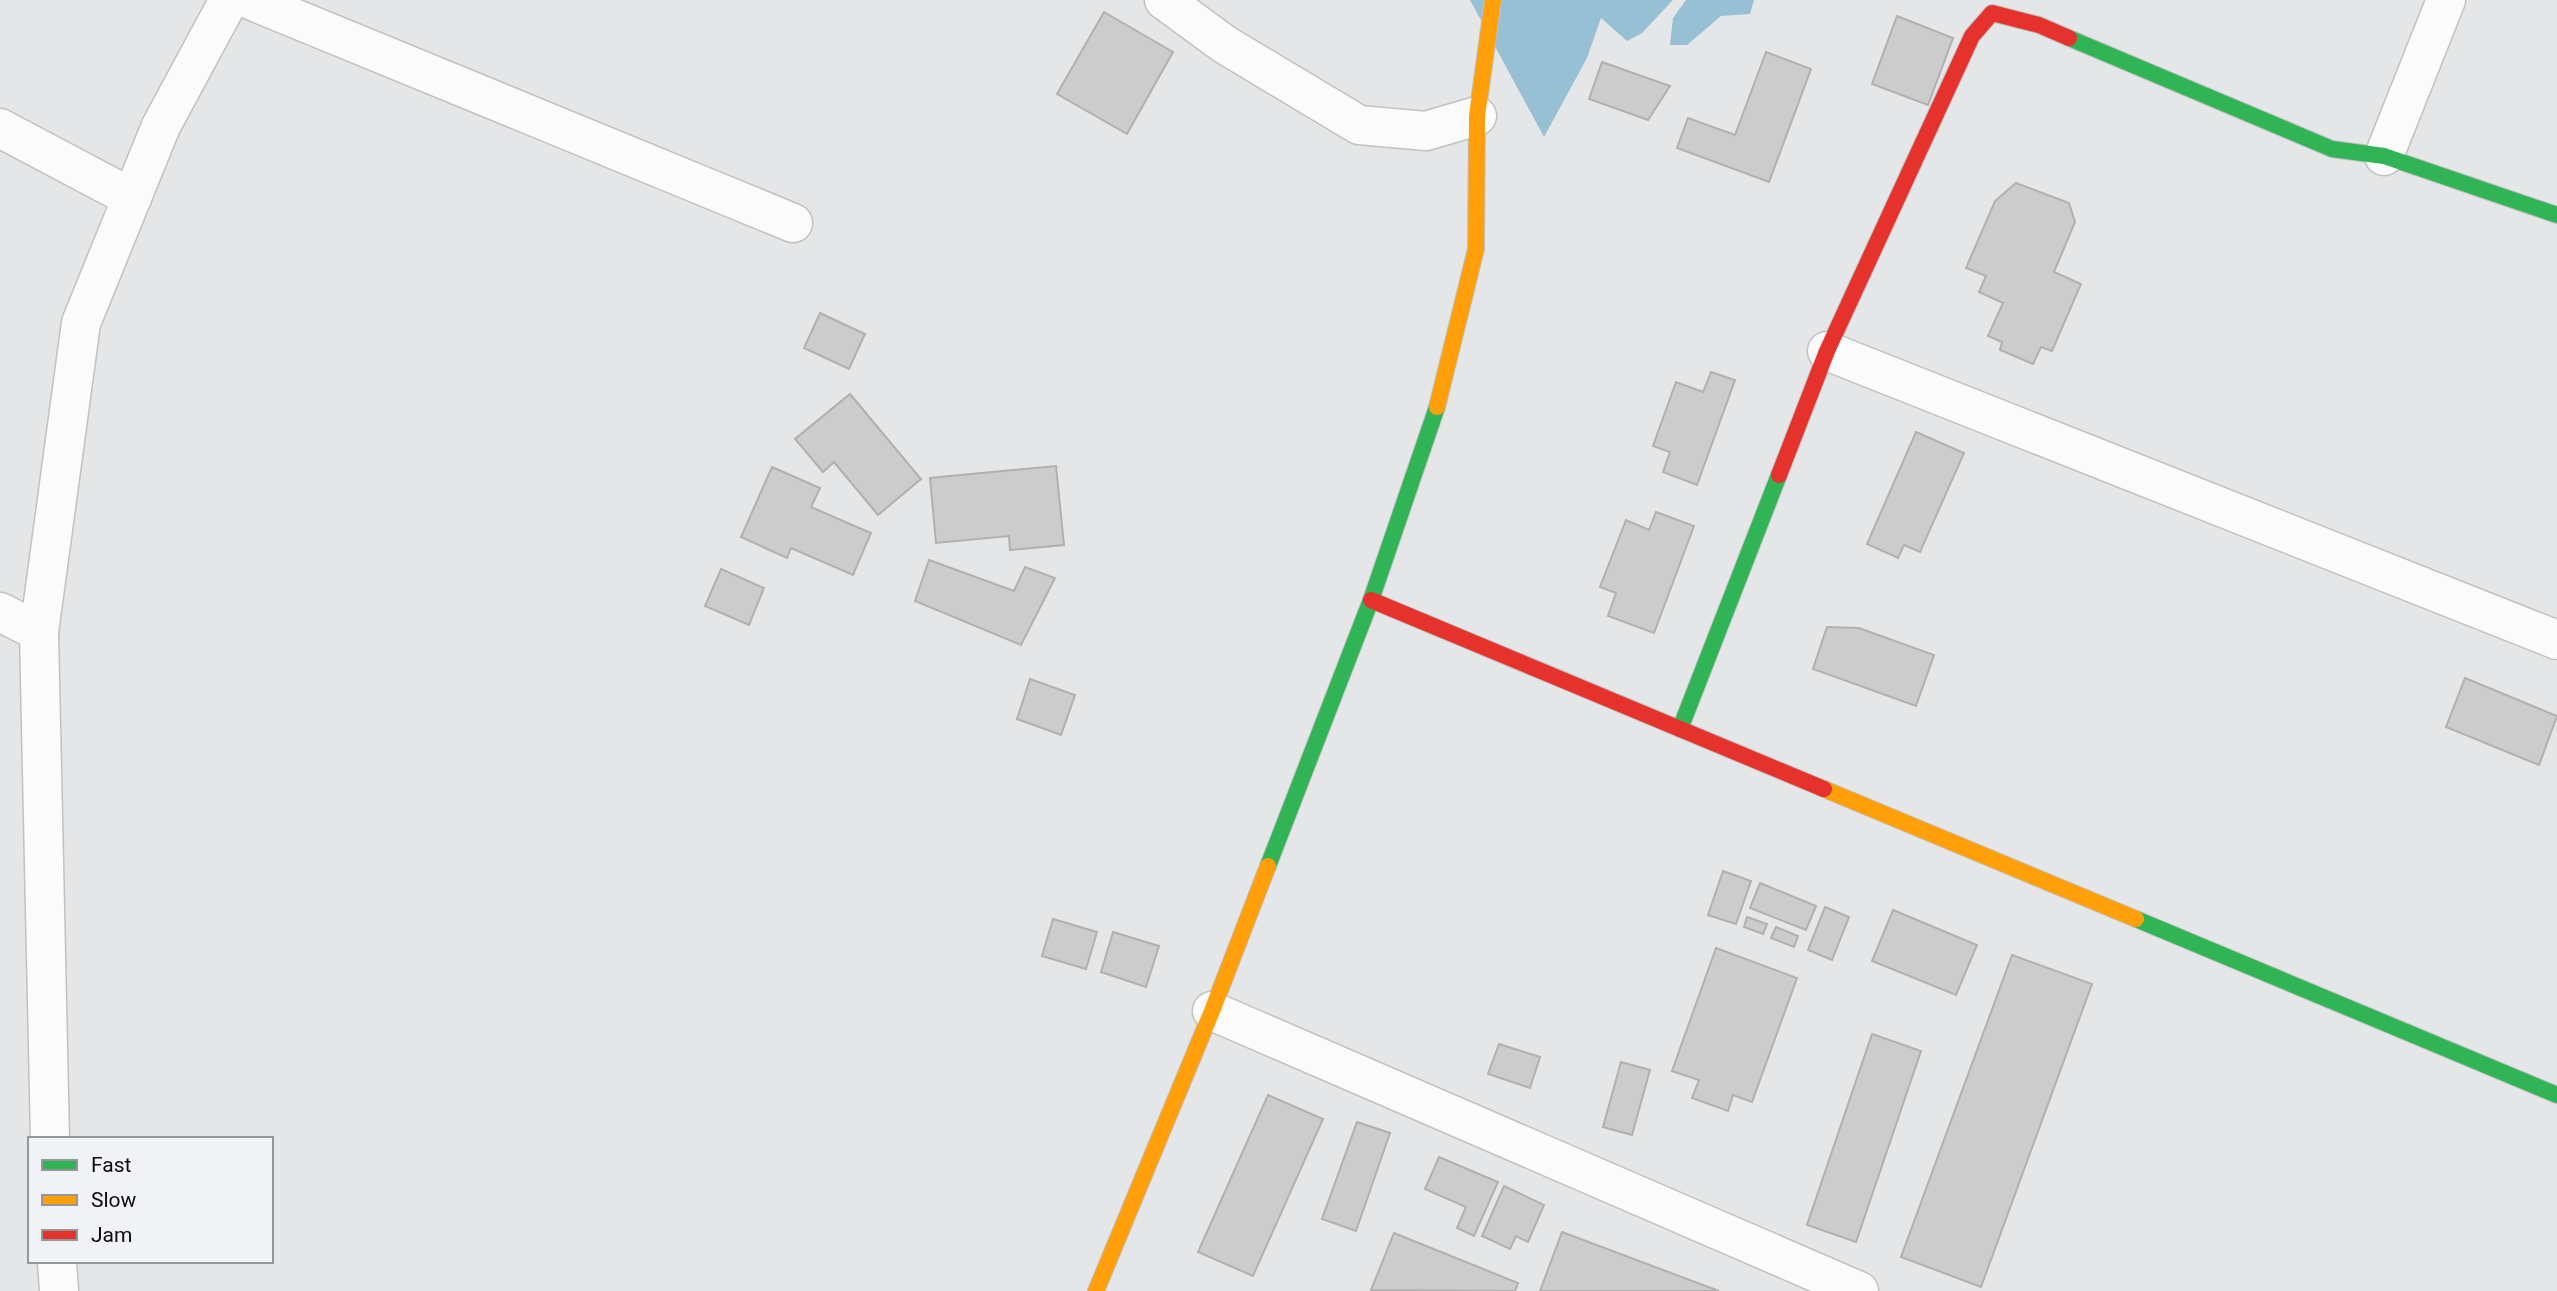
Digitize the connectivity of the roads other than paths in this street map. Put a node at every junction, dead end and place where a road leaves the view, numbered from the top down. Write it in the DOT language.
graph roads {
  1 [pos="229,0"];
  2 [pos="250,0"];
  3 [pos="1164,0"];
  4 [pos="1493,0"];
  5 [pos="2446,0"];
  6 [pos="1477,116"];
  7 [pos="0,128"];
  8 [pos="2384,156"];
  9 [pos="132,198"];
  10 [pos="2557,215"];
  11 [pos="793,223"];
  12 [pos="1827,351"];
  13 [pos="1371,600"];
  14 [pos="0,612"];
  15 [pos="40,632"];
  16 [pos="2557,640"];
  17 [pos="1680,729"];
  18 [pos="1212,1011"];
  19 [pos="2557,1095"];
  20 [pos="51,1137"];
  21 [pos="57,1263"];
  22 [pos="59,1291"];
  23 [pos="1096,1291"];
  24 [pos="1859,1291"];
  1 -- 9 [label="street"];
  2 -- 11 [label="street"];
  3 -- 6 [label="street"];
  4 -- 6 [label="street"];
  5 -- 8 [label="street"];
  6 -- 13 [label="street"];
  7 -- 9 [label="street"];
  8 -- 10 [label="street"];
  8 -- 12 [label="street"];
  9 -- 15 [label="street"];
  12 -- 16 [label="street"];
  12 -- 17 [label="street"];
  13 -- 17 [label="street"];
  13 -- 18 [label="street"];
  14 -- 15 [label="street"];
  15 -- 20 [label="street"];
  17 -- 19 [label="street"];
  18 -- 23 [label="street"];
  18 -- 24 [label="street"];
  21 -- 22 [label="street"];
}
